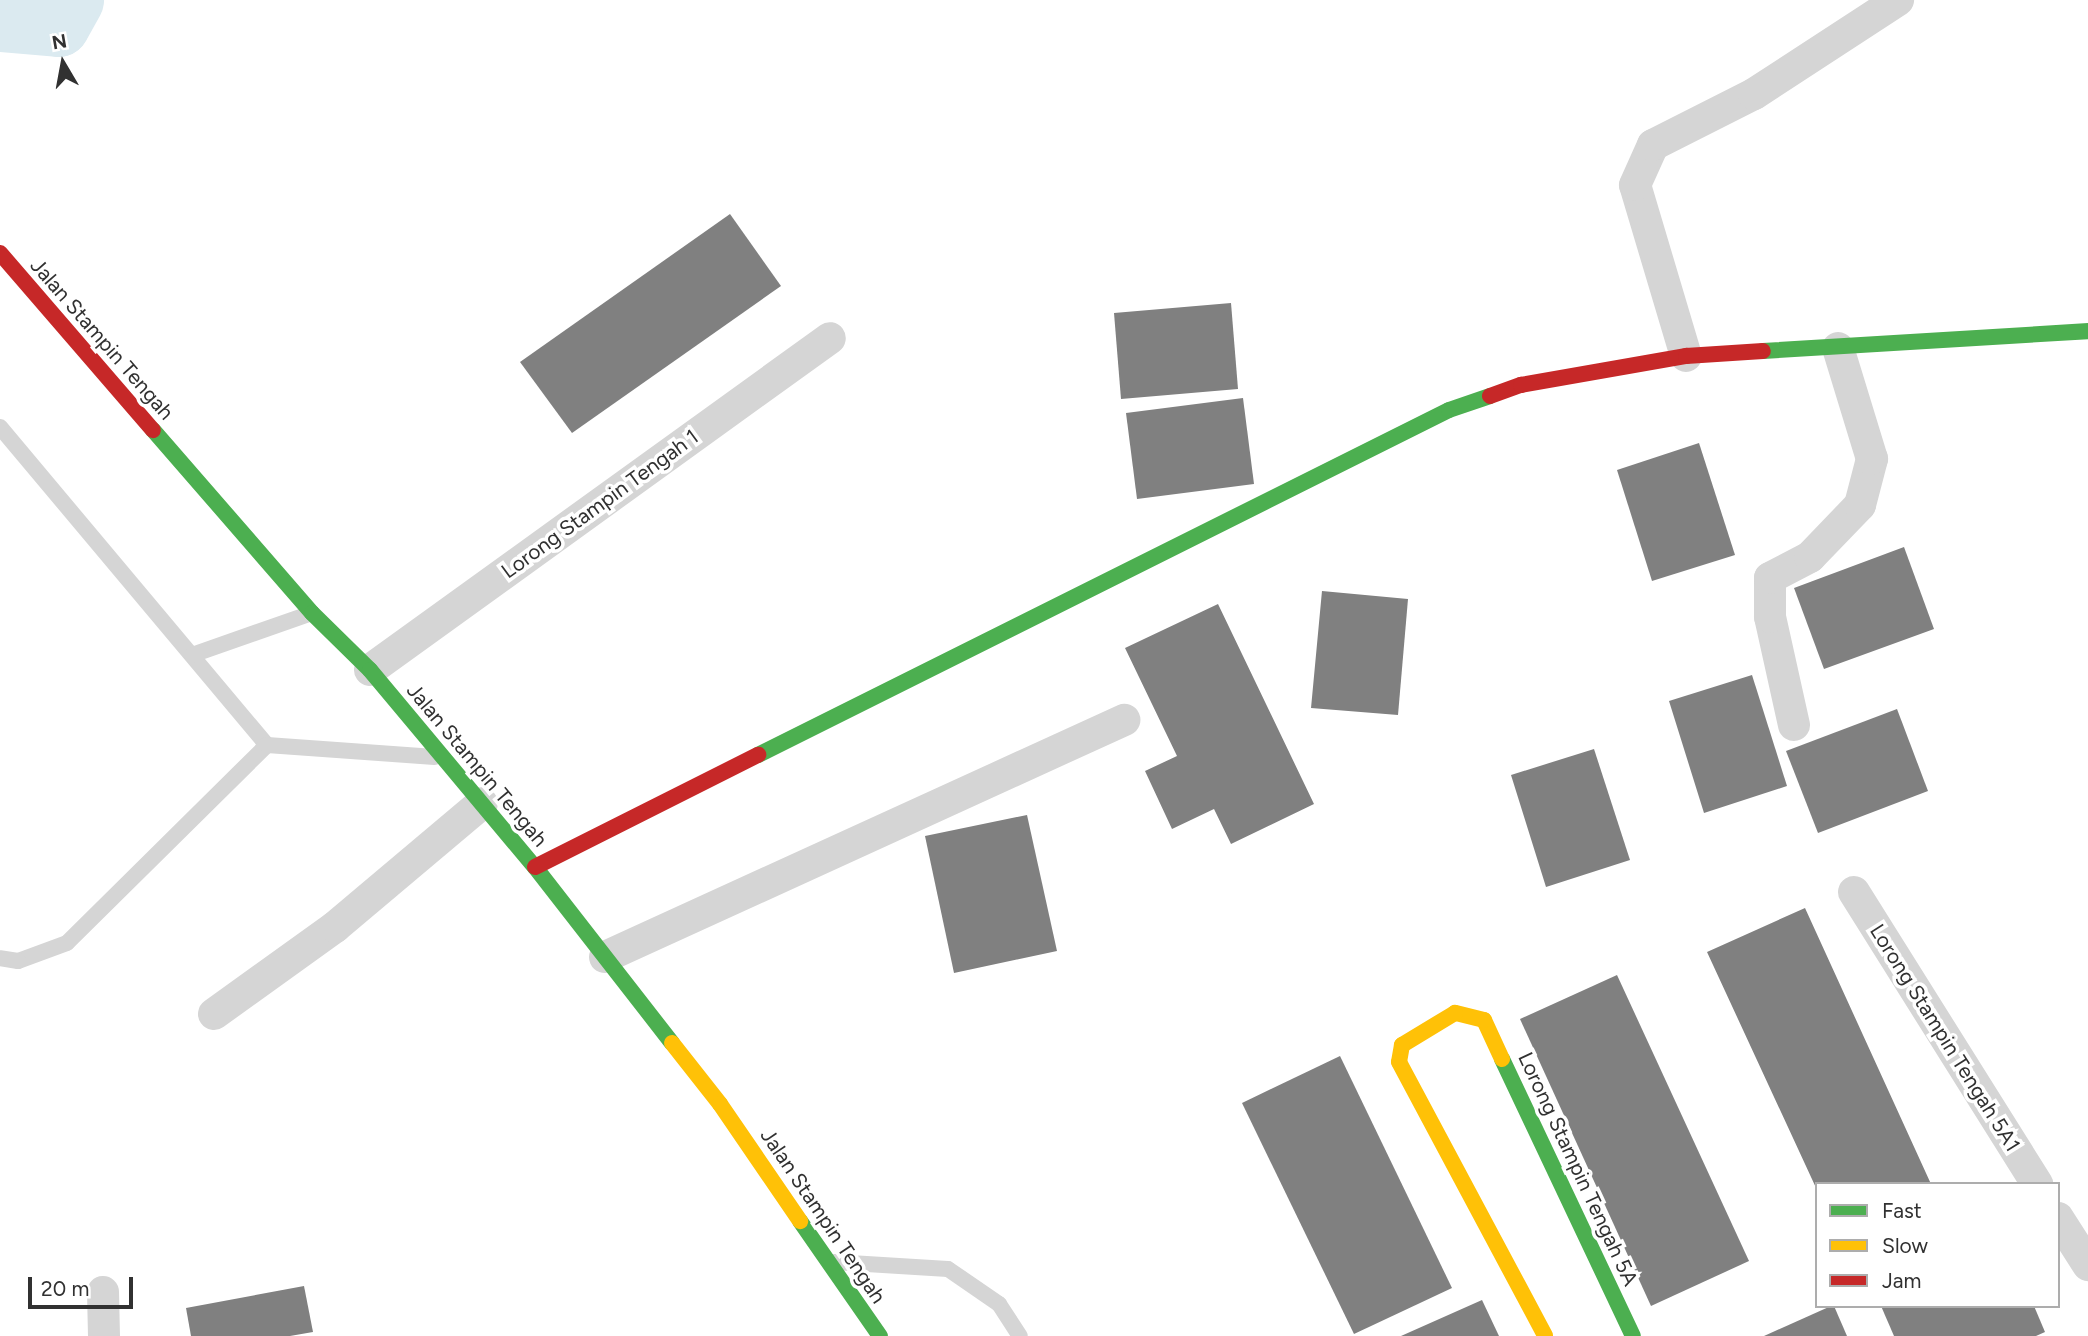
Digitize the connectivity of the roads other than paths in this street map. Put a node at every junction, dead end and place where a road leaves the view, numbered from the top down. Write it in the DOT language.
graph roads {
  1 [pos="1898,0"];
  2 [pos="0,253"];
  3 [pos="2088,331"];
  4 [pos="830,338"];
  5 [pos="1838,348"];
  6 [pos="1686,356"];
  7 [pos="0,427"];
  8 [pos="312,613"];
  9 [pos="192,655"];
  10 [pos="370,670"];
  11 [pos="1124,720"];
  12 [pos="1794,725"];
  13 [pos="267,745"];
  14 [pos="444,757"];
  15 [pos="482,803"];
  16 [pos="535,867"];
  17 [pos="1854,892"];
  18 [pos="606,957"];
  19 [pos="0,958"];
  20 [pos="214,1014"];
  21 [pos="2036,1182"];
  22 [pos="2060,1220"];
  23 [pos="831,1262"];
  24 [pos="2088,1265"];
  25 [pos="103,1292"];
  26 [pos="104,1336"];
  27 [pos="880,1336"];
  28 [pos="1020,1336"];
  29 [pos="1545,1336"];
  30 [pos="1633,1336"];
  1 -- 6 [label="street"];
  2 -- 8 [label="street, Jalan Stampin Tengah"];
  3 -- 5 [label="street"];
  4 -- 10 [label="street, Lorong Stampin Tengah 1"];
  5 -- 6 [label="street"];
  5 -- 12 [label="street"];
  6 -- 16 [label="street"];
  7 -- 9 [label="lane"];
  8 -- 9 [label="lane"];
  8 -- 10 [label="street, Jalan Stampin Tengah"];
  9 -- 13 [label="lane"];
  10 -- 14 [label="street, Jalan Stampin Tengah"];
  11 -- 18 [label="street"];
  13 -- 14 [label="lane"];
  13 -- 19 [label="lane"];
  14 -- 15 [label="street, Jalan Stampin Tengah"];
  15 -- 16 [label="street, Jalan Stampin Tengah"];
  15 -- 20 [label="street"];
  16 -- 18 [label="street, Jalan Stampin Tengah"];
  17 -- 21 [label="street, Lorong Stampin Tengah 5A1"];
  18 -- 23 [label="street, Jalan Stampin Tengah"];
  22 -- 24 [label="street"];
  23 -- 27 [label="street, Jalan Stampin Tengah"];
  23 -- 28 [label="lane"];
  25 -- 26 [label="street"];
  29 -- 30 [label="street, Lorong Stampin Tengah 5A"];
}
